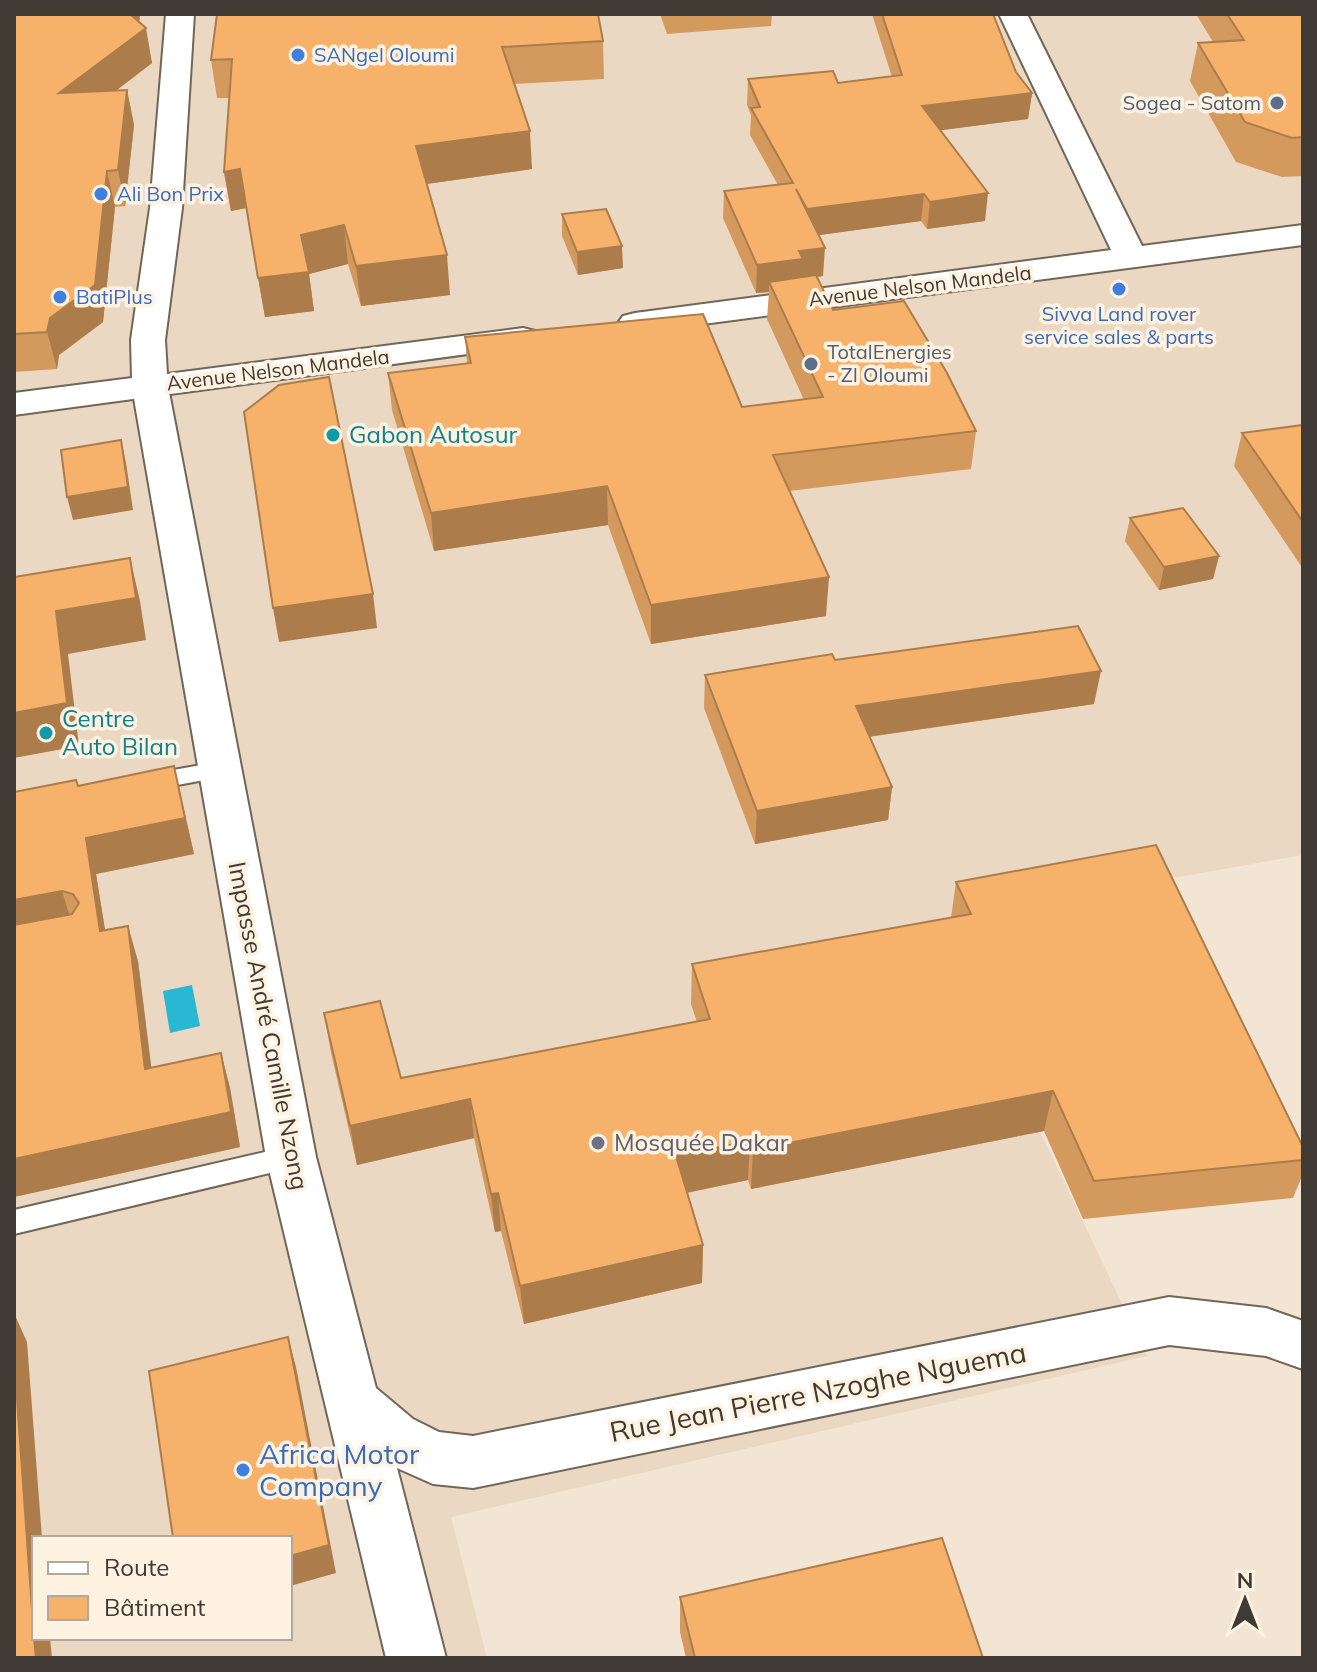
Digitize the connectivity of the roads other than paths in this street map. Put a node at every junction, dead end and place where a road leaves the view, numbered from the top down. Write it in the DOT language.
graph roads {
  1 [pos="180,14"];
  2 [pos="1013,14"];
  3 [pos="1303,235"];
  4 [pos="1131,258"];
  5 [pos="609,326"];
  6 [pos="561,333"];
  7 [pos="150,387"];
  8 [pos="14,404"];
  9 [pos="218,770"];
  10 [pos="124,787"];
  11 [pos="291,1157"];
  12 [pos="14,1222"];
  13 [pos="1303,1345"];
  14 [pos="350,1400"];
  15 [pos="416,1658"];
  1 -- 7 [label="street, Impasse André Camille Nzong"];
  2 -- 4 [label="street"];
  3 -- 4 [label="street, Avenue Nelson Mandela"];
  4 -- 5 [label="street, Avenue Nelson Mandela"];
  6 -- 7 [label="street, Avenue Nelson Mandela"];
  7 -- 8 [label="street, Avenue Nelson Mandela"];
  7 -- 9 [label="street, Impasse André Camille Nzong"];
  9 -- 10 [label="lane"];
  9 -- 11 [label="street, Impasse André Camille Nzong"];
  11 -- 12 [label="lane"];
  11 -- 14 [label="street, Impasse André Camille Nzong"];
  13 -- 14 [label="street, Rue Jean Pierre Nzoghe Nguema"];
  14 -- 15 [label="street, Impasse André Camille Nzong"];
}
